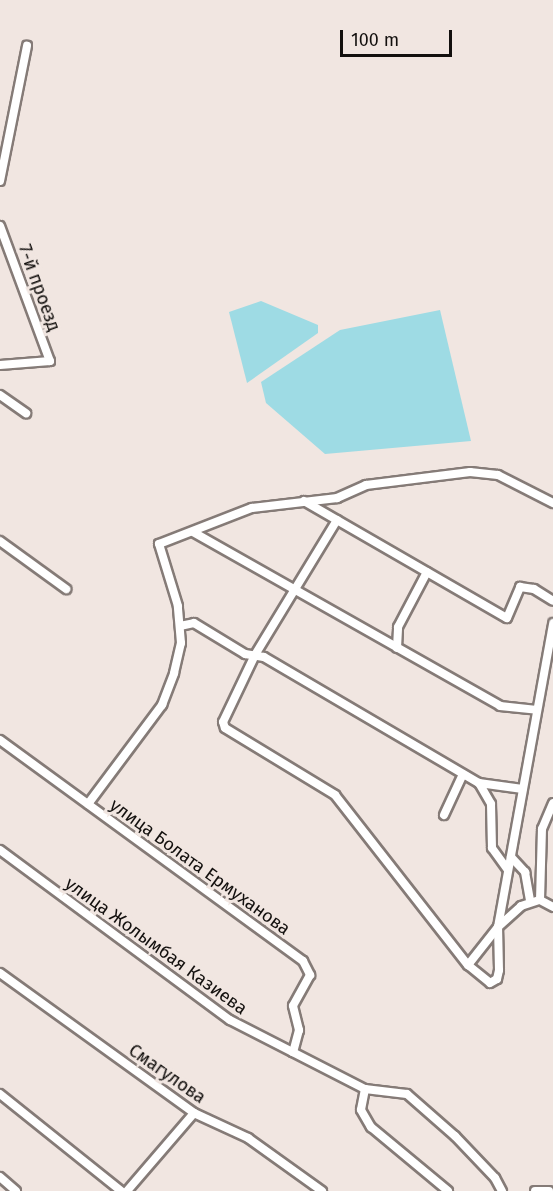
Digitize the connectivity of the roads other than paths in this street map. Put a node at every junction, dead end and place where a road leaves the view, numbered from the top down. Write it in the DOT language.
graph roads {
  1 [pos="27,46"];
  2 [pos="0,181"];
  3 [pos="0,226"];
  4 [pos="0,365"];
  5 [pos="0,395"];
  6 [pos="26,413"];
  7 [pos="304,501"];
  8 [pos="553,503"];
  9 [pos="337,520"];
  10 [pos="193,532"];
  11 [pos="0,541"];
  12 [pos="427,572"];
  13 [pos="66,589"];
  14 [pos="294,590"];
  15 [pos="553,601"];
  16 [pos="553,623"];
  17 [pos="180,626"];
  18 [pos="397,648"];
  19 [pos="255,656"];
  20 [pos="537,710"];
  21 [pos="0,740"];
  22 [pos="463,774"];
  23 [pos="479,783"];
  24 [pos="523,789"];
  25 [pos="553,803"];
  26 [pos="88,804"];
  27 [pos="444,815"];
  28 [pos="0,850"];
  29 [pos="511,857"];
  30 [pos="508,870"];
  31 [pos="540,900"];
  32 [pos="530,901"];
  33 [pos="553,907"];
  34 [pos="498,927"];
  35 [pos="468,965"];
  36 [pos="0,973"];
  37 [pos="294,1052"];
  38 [pos="365,1089"];
  39 [pos="0,1094"];
  40 [pos="194,1113"];
  41 [pos="0,1177"];
  42 [pos="16,1191"];
  43 [pos="121,1191"];
  44 [pos="127,1191"];
  45 [pos="322,1191"];
  46 [pos="448,1191"];
  47 [pos="502,1191"];
  48 [pos="535,1191"];
  49 [pos="549,1191"];
  1 -- 2 [label="street"];
  3 -- 4 [label="street, 7-й проезд"];
  5 -- 6 [label="street"];
  7 -- 8 [label="street"];
  7 -- 9 [label="street"];
  7 -- 10 [label="street"];
  9 -- 12 [label="street"];
  9 -- 14 [label="street"];
  10 -- 14 [label="street"];
  10 -- 17 [label="street"];
  11 -- 13 [label="street"];
  12 -- 15 [label="street"];
  12 -- 18 [label="street"];
  14 -- 18 [label="street"];
  14 -- 19 [label="street"];
  16 -- 20 [label="street"];
  17 -- 19 [label="street"];
  17 -- 26 [label="street"];
  18 -- 20 [label="street"];
  19 -- 22 [label="street"];
  19 -- 35 [label="street"];
  20 -- 24 [label="street"];
  21 -- 26 [label="street, улица Болата Ермуханова"];
  22 -- 23 [label="street"];
  22 -- 27 [label="street"];
  23 -- 24 [label="street"];
  23 -- 30 [label="street"];
  24 -- 29 [label="street"];
  25 -- 31 [label="street"];
  26 -- 37 [label="street, улица Болата Ермуханова"];
  28 -- 37 [label="street, улица Жолымбая Казиева"];
  29 -- 30 [label="street"];
  29 -- 32 [label="street"];
  30 -- 34 [label="street"];
  31 -- 32 [label="street"];
  31 -- 33 [label="street"];
  32 -- 34 [label="street"];
  34 -- 35 [label="street"];
  34 -- 35 [label="street"];
  36 -- 40 [label="street, Смагулова"];
  37 -- 38 [label="street, улица Жолымбая Казиева"];
  38 -- 46 [label="street"];
  38 -- 47 [label="street, улица Жолымбая Казиева"];
  39 -- 43 [label="street"];
  40 -- 44 [label="street"];
  40 -- 45 [label="street, Смагулова"];
  41 -- 42 [label="street"];
  48 -- 49 [label="street"];
}
